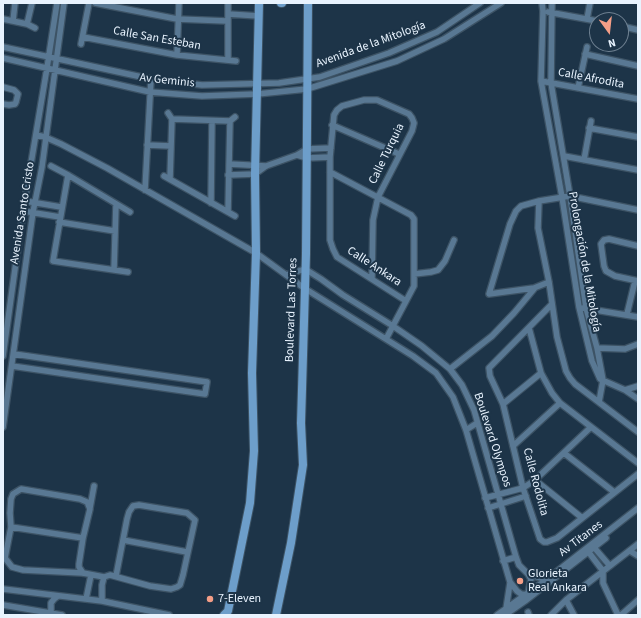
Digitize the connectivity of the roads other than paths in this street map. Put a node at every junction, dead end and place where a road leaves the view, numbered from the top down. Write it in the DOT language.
graph roads {
  1 [pos="15,3"];
  2 [pos="32,3"];
  3 [pos="57,3"];
  4 [pos="64,3"];
  5 [pos="89,3"];
  6 [pos="95,3"];
  7 [pos="178,3"];
  8 [pos="228,3"];
  9 [pos="259,3"];
  10 [pos="308,3"];
  11 [pos="480,3"];
  12 [pos="501,3"];
  13 [pos="542,3"];
  14 [pos="552,3"];
  15 [pos="590,3"];
  16 [pos="543,11"];
  17 [pos="552,12"];
  18 [pos="228,14"];
  19 [pos="258,16"];
  20 [pos="3,19"];
  21 [pos="178,19"];
  22 [pos="587,19"];
  23 [pos="13,21"];
  24 [pos="228,21"];
  25 [pos="27,24"];
  26 [pos="35,28"];
  27 [pos="83,37"];
  28 [pos="81,44"];
  29 [pos="3,47"];
  30 [pos="587,47"];
  31 [pos="585,54"];
  32 [pos="177,55"];
  33 [pos="49,56"];
  34 [pos="3,58"];
  35 [pos="56,58"];
  36 [pos="228,60"];
  37 [pos="236,61"];
  38 [pos="638,66"];
  39 [pos="47,68"];
  40 [pos="54,69"];
  41 [pos="151,79"];
  42 [pos="307,79"];
  43 [pos="541,81"];
  44 [pos="551,83"];
  45 [pos="257,84"];
  46 [pos="3,87"];
  47 [pos="578,88"];
  48 [pos="307,89"];
  49 [pos="150,92"];
  50 [pos="257,94"];
  51 [pos="638,99"];
  52 [pos="3,104"];
  53 [pos="168,113"];
  54 [pos="235,117"];
  55 [pos="172,119"];
  56 [pos="212,121"];
  57 [pos="230,121"];
  58 [pos="591,121"];
  59 [pos="332,125"];
  60 [pos="589,128"];
  61 [pos="36,135"];
  62 [pos="45,137"];
  63 [pos="638,137"];
  64 [pos="147,146"];
  65 [pos="171,146"];
  66 [pos="331,148"];
  67 [pos="307,149"];
  68 [pos="297,154"];
  69 [pos="399,154"];
  70 [pos="564,156"];
  71 [pos="330,157"];
  72 [pos="307,158"];
  73 [pos="584,160"];
  74 [pos="229,164"];
  75 [pos="255,164"];
  76 [pos="51,166"];
  77 [pos="266,166"];
  78 [pos="638,170"];
  79 [pos="330,172"];
  80 [pos="255,174"];
  81 [pos="68,175"];
  82 [pos="228,175"];
  83 [pos="164,176"];
  84 [pos="170,179"];
  85 [pos="145,190"];
  86 [pos="570,196"];
  87 [pos="378,197"];
  88 [pos="562,197"];
  89 [pos="25,201"];
  90 [pos="539,201"];
  91 [pos="35,203"];
  92 [pos="211,203"];
  93 [pos="116,204"];
  94 [pos="61,207"];
  95 [pos="638,210"];
  96 [pos="24,211"];
  97 [pos="33,212"];
  98 [pos="130,212"];
  99 [pos="228,212"];
  100 [pos="235,216"];
  101 [pos="59,220"];
  102 [pos="115,231"];
  103 [pos="454,240"];
  104 [pos="638,246"];
  105 [pos="332,250"];
  106 [pos="256,253"];
  107 [pos="114,270"];
  108 [pos="305,270"];
  109 [pos="128,272"];
  110 [pos="414,274"];
  111 [pos="286,275"];
  112 [pos="372,278"];
  113 [pos="636,281"];
  114 [pos="549,282"];
  115 [pos="304,288"];
  116 [pos="534,288"];
  117 [pos="406,301"];
  118 [pos="552,304"];
  119 [pos="579,307"];
  120 [pos="586,308"];
  121 [pos="627,314"];
  122 [pos="638,317"];
  123 [pos="393,326"];
  124 [pos="529,328"];
  125 [pos="386,339"];
  126 [pos="638,344"];
  127 [pos="597,348"];
  128 [pos="14,354"];
  129 [pos="3,356"];
  130 [pos="12,366"];
  131 [pos="450,369"];
  132 [pos="540,373"];
  133 [pos="603,380"];
  134 [pos="638,386"];
  135 [pos="625,390"];
  136 [pos="638,400"];
  137 [pos="599,402"];
  138 [pos="560,403"];
  139 [pos="502,404"];
  140 [pos="477,423"];
  141 [pos="3,427"];
  142 [pos="591,427"];
  143 [pos="466,430"];
  144 [pos="638,432"];
  145 [pos="513,446"];
  146 [pos="564,453"];
  147 [pos="638,463"];
  148 [pos="638,474"];
  149 [pos="535,480"];
  150 [pos="94,486"];
  151 [pos="523,488"];
  152 [pos="614,492"];
  153 [pos="498,495"];
  154 [pos="526,496"];
  155 [pos="486,498"];
  156 [pos="500,504"];
  157 [pos="488,508"];
  158 [pos="638,508"];
  159 [pos="90,509"];
  160 [pos="638,513"];
  161 [pos="582,517"];
  162 [pos="11,527"];
  163 [pos="83,538"];
  164 [pos="123,540"];
  165 [pos="638,544"];
  166 [pos="593,546"];
  167 [pos="587,550"];
  168 [pos="630,551"];
  169 [pos="187,552"];
  170 [pos="638,556"];
  171 [pos="516,557"];
  172 [pos="504,561"];
  173 [pos="610,566"];
  174 [pos="603,571"];
  175 [pos="83,573"];
  176 [pos="528,574"];
  177 [pos="91,575"];
  178 [pos="116,576"];
  179 [pos="104,577"];
  180 [pos="546,580"];
  181 [pos="510,582"];
  182 [pos="3,589"];
  183 [pos="517,591"];
  184 [pos="528,594"];
  185 [pos="58,596"];
  186 [pos="86,599"];
  187 [pos="566,600"];
  188 [pos="638,600"];
  189 [pos="102,601"];
  190 [pos="3,605"];
  191 [pos="506,609"];
  192 [pos="51,613"];
  193 [pos="226,614"];
  194 [pos="62,615"];
  195 [pos="169,615"];
  196 [pos="276,615"];
  197 [pos="497,615"];
  198 [pos="505,615"];
  199 [pos="551,615"];
  200 [pos="574,615"];
  201 [pos="619,615"];
  1 -- 23 [label="street"];
  2 -- 25 [label="street"];
  3 -- 33 [label="street, Avenida Santo Cristo"];
  4 -- 35 [label="street, Avenida Santo Cristo"];
  5 -- 27 [label="street"];
  6 -- 21 [label="street"];
  7 -- 21 [label="street"];
  8 -- 18 [label="street"];
  9 -- 19 [label="main road"];
  10 -- 42 [label="main road, Boulevard Las Torres"];
  11 -- 42 [label="street, Avenida de la Mitología"];
  12 -- 48 [label="street, Avenida de la Mitología"];
  13 -- 16 [label="street, Prolongación de la Mitología"];
  14 -- 17 [label="street, Prolongación de la Mitología"];
  15 -- 22 [label="street"];
  16 -- 17 [label="street"];
  16 -- 43 [label="street, Prolongación de la Mitología"];
  17 -- 22 [label="street"];
  17 -- 44 [label="street, Prolongación de la Mitología"];
  18 -- 19 [label="street"];
  18 -- 24 [label="street"];
  19 -- 45 [label="main road"];
  20 -- 23 [label="street"];
  21 -- 24 [label="street"];
  21 -- 32 [label="street"];
  23 -- 25 [label="street"];
  24 -- 36 [label="street"];
  25 -- 26 [label="street"];
  27 -- 28 [label="street"];
  27 -- 32 [label="street, Calle San Esteban"];
  29 -- 33 [label="street, Av Geminis"];
  30 -- 31 [label="street"];
  31 -- 38 [label="street"];
  31 -- 47 [label="street"];
  32 -- 36 [label="street, Calle San Esteban"];
  33 -- 35 [label="street, Av Geminis"];
  33 -- 39 [label="street, Avenida Santo Cristo"];
  34 -- 39 [label="street, Av Geminis"];
  35 -- 40 [label="street, Avenida Santo Cristo"];
  35 -- 41 [label="street, Av Geminis"];
  36 -- 37 [label="street, Calle San Esteban"];
  39 -- 40 [label="street, Av Geminis"];
  39 -- 61 [label="street, Avenida Santo Cristo"];
  40 -- 49 [label="street, Av Geminis"];
  40 -- 62 [label="street, Avenida Santo Cristo"];
  41 -- 45 [label="street, Av Geminis"];
  41 -- 49 [label="street"];
  42 -- 45 [label="street, Av Geminis"];
  42 -- 48 [label="main road, Boulevard Las Torres"];
  43 -- 44 [label="street, Calle Afrodita"];
  43 -- 88 [label="street, Prolongación de la Mitología"];
  44 -- 47 [label="street, Calle Afrodita"];
  44 -- 70 [label="street, Prolongación de la Mitología"];
  45 -- 50 [label="main road"];
  46 -- 52 [label="street"];
  47 -- 51 [label="street, Calle Afrodita"];
  48 -- 50 [label="street, Av Geminis"];
  48 -- 67 [label="main road, Boulevard Las Torres"];
  49 -- 50 [label="street, Av Geminis"];
  49 -- 64 [label="street"];
  50 -- 75 [label="main road"];
  53 -- 55 [label="street"];
  54 -- 57 [label="street"];
  55 -- 56 [label="street"];
  55 -- 65 [label="street"];
  56 -- 57 [label="street"];
  56 -- 92 [label="street"];
  57 -- 74 [label="street"];
  58 -- 60 [label="street"];
  59 -- 66 [label="street, Calle Turquia"];
  59 -- 69 [label="street"];
  59 -- 69 [label="street, Calle Turquia"];
  60 -- 63 [label="street"];
  60 -- 73 [label="street"];
  61 -- 62 [label="street, Boulevard Olympos"];
  61 -- 89 [label="street, Avenida Santo Cristo"];
  62 -- 85 [label="street, Boulevard Olympos"];
  62 -- 91 [label="street, Avenida Santo Cristo"];
  64 -- 65 [label="street"];
  64 -- 85 [label="street"];
  65 -- 84 [label="street"];
  66 -- 67 [label="street"];
  66 -- 71 [label="street, Calle Turquia"];
  67 -- 68 [label="street"];
  67 -- 72 [label="main road, Boulevard Las Torres"];
  68 -- 72 [label="street"];
  68 -- 77 [label="street"];
  69 -- 87 [label="street, Calle Turquia"];
  70 -- 73 [label="street"];
  70 -- 86 [label="street, Prolongación de la Mitología"];
  71 -- 72 [label="street"];
  71 -- 79 [label="street, Calle Turquia"];
  72 -- 108 [label="main road, Boulevard Las Torres"];
  73 -- 78 [label="street"];
  74 -- 75 [label="street"];
  74 -- 82 [label="street"];
  75 -- 77 [label="street"];
  75 -- 80 [label="main road"];
  76 -- 81 [label="street"];
  77 -- 80 [label="street"];
  79 -- 87 [label="street"];
  79 -- 105 [label="street, Calle Turquia"];
  80 -- 82 [label="street"];
  80 -- 106 [label="main road"];
  81 -- 93 [label="street"];
  81 -- 94 [label="street"];
  82 -- 99 [label="street"];
  83 -- 84 [label="street"];
  84 -- 92 [label="street"];
  85 -- 106 [label="street, Boulevard Olympos"];
  86 -- 88 [label="street"];
  86 -- 95 [label="street"];
  86 -- 120 [label="street, Prolongación de la Mitología"];
  87 -- 110 [label="street"];
  87 -- 112 [label="street, Calle Turquia"];
  88 -- 90 [label="street"];
  88 -- 119 [label="street, Prolongación de la Mitología"];
  89 -- 91 [label="street"];
  89 -- 96 [label="street, Avenida Santo Cristo"];
  90 -- 114 [label="street"];
  90 -- 116 [label="street"];
  91 -- 94 [label="street"];
  91 -- 97 [label="street, Avenida Santo Cristo"];
  92 -- 99 [label="street"];
  93 -- 98 [label="street"];
  93 -- 102 [label="street"];
  94 -- 101 [label="street"];
  96 -- 97 [label="street"];
  96 -- 129 [label="street, Avenida Santo Cristo"];
  97 -- 101 [label="street"];
  97 -- 128 [label="street, Avenida Santo Cristo"];
  99 -- 100 [label="street"];
  101 -- 102 [label="street"];
  101 -- 107 [label="street"];
  102 -- 107 [label="street"];
  103 -- 110 [label="street"];
  104 -- 113 [label="street"];
  105 -- 112 [label="street, Calle Ankara"];
  106 -- 111 [label="street, Boulevard Olympos"];
  106 -- 193 [label="main road"];
  107 -- 109 [label="street"];
  108 -- 111 [label="street"];
  108 -- 115 [label="main road, Boulevard Las Torres"];
  108 -- 123 [label="street, Boulevard Olympos"];
  110 -- 117 [label="street"];
  111 -- 115 [label="street, Boulevard Olympos"];
  112 -- 117 [label="street, Calle Ankara"];
  113 -- 121 [label="street"];
  114 -- 116 [label="street"];
  114 -- 118 [label="street"];
  115 -- 125 [label="street, Boulevard Olympos"];
  115 -- 196 [label="main road, Boulevard Las Torres"];
  116 -- 131 [label="street"];
  117 -- 123 [label="street"];
  118 -- 124 [label="street, Calle Rodolita"];
  118 -- 137 [label="street"];
  119 -- 120 [label="street"];
  119 -- 133 [label="street, Prolongación de la Mitología"];
  120 -- 121 [label="street"];
  120 -- 127 [label="street, Prolongación de la Mitología"];
  121 -- 122 [label="street"];
  123 -- 125 [label="street"];
  123 -- 131 [label="street, Boulevard Olympos"];
  124 -- 132 [label="street"];
  124 -- 139 [label="street, Calle Rodolita"];
  125 -- 143 [label="street, Boulevard Olympos"];
  126 -- 127 [label="street"];
  127 -- 133 [label="street, Prolongación de la Mitología"];
  128 -- 130 [label="street, Avenida Santo Cristo"];
  128 -- 130 [label="street"];
  130 -- 141 [label="street, Avenida Santo Cristo"];
  131 -- 140 [label="street, Boulevard Olympos"];
  132 -- 138 [label="street"];
  132 -- 139 [label="street"];
  133 -- 135 [label="street"];
  133 -- 137 [label="street"];
  134 -- 135 [label="street"];
  135 -- 136 [label="street"];
  137 -- 144 [label="street"];
  138 -- 142 [label="street"];
  138 -- 145 [label="street"];
  139 -- 145 [label="street, Calle Rodolita"];
  140 -- 143 [label="street"];
  140 -- 153 [label="street, Boulevard Olympos"];
  142 -- 146 [label="street"];
  142 -- 147 [label="street"];
  143 -- 155 [label="street, Boulevard Olympos"];
  145 -- 151 [label="street, Calle Rodolita"];
  146 -- 149 [label="street"];
  146 -- 152 [label="street"];
  148 -- 152 [label="street, Calle Rodolita"];
  149 -- 151 [label="street"];
  149 -- 161 [label="street"];
  150 -- 159 [label="street"];
  151 -- 153 [label="street"];
  151 -- 154 [label="street, Calle Rodolita"];
  152 -- 161 [label="street, Calle Rodolita"];
  153 -- 155 [label="street"];
  153 -- 156 [label="street, Boulevard Olympos"];
  154 -- 156 [label="street"];
  154 -- 161 [label="street, Calle Rodolita"];
  155 -- 157 [label="street, Boulevard Olympos"];
  156 -- 157 [label="street"];
  156 -- 171 [label="street, Boulevard Olympos"];
  157 -- 172 [label="street, Boulevard Olympos"];
  158 -- 166 [label="street, Av Titanes"];
  159 -- 162 [label="street"];
  159 -- 163 [label="street"];
  160 -- 166 [label="street, Av Titanes"];
  162 -- 163 [label="street"];
  162 -- 175 [label="street"];
  163 -- 175 [label="street"];
  164 -- 169 [label="street"];
  164 -- 169 [label="street"];
  164 -- 178 [label="street"];
  165 -- 168 [label="street"];
  166 -- 167 [label="street, Av Titanes"];
  166 -- 173 [label="street"];
  167 -- 174 [label="street"];
  167 -- 180 [label="street, Av Titanes"];
  167 -- 184 [label="street, Av Titanes"];
  168 -- 170 [label="street"];
  168 -- 173 [label="street"];
  169 -- 178 [label="street"];
  171 -- 172 [label="street"];
  171 -- 176 [label="street, Boulevard Olympos"];
  172 -- 181 [label="street, Boulevard Olympos"];
  173 -- 174 [label="street"];
  174 -- 187 [label="street"];
  174 -- 201 [label="street"];
  175 -- 177 [label="street"];
  176 -- 180 [label="street"];
  176 -- 184 [label="street"];
  177 -- 179 [label="street"];
  177 -- 186 [label="street"];
  178 -- 179 [label="street"];
  179 -- 189 [label="street"];
  180 -- 184 [label="street, Av Titanes"];
  181 -- 183 [label="street, Boulevard Olympos"];
  181 -- 191 [label="street"];
  182 -- 185 [label="street"];
  183 -- 184 [label="street, Boulevard Olympos"];
  183 -- 184 [label="street"];
  184 -- 191 [label="street, Av Titanes"];
  184 -- 198 [label="street, Av Titanes"];
  185 -- 186 [label="street"];
  185 -- 192 [label="street"];
  186 -- 189 [label="street"];
  187 -- 199 [label="street"];
  187 -- 200 [label="street"];
  188 -- 201 [label="street"];
  189 -- 195 [label="street"];
  190 -- 192 [label="street"];
  191 -- 197 [label="street, Av Titanes"];
  192 -- 194 [label="street"];
}
